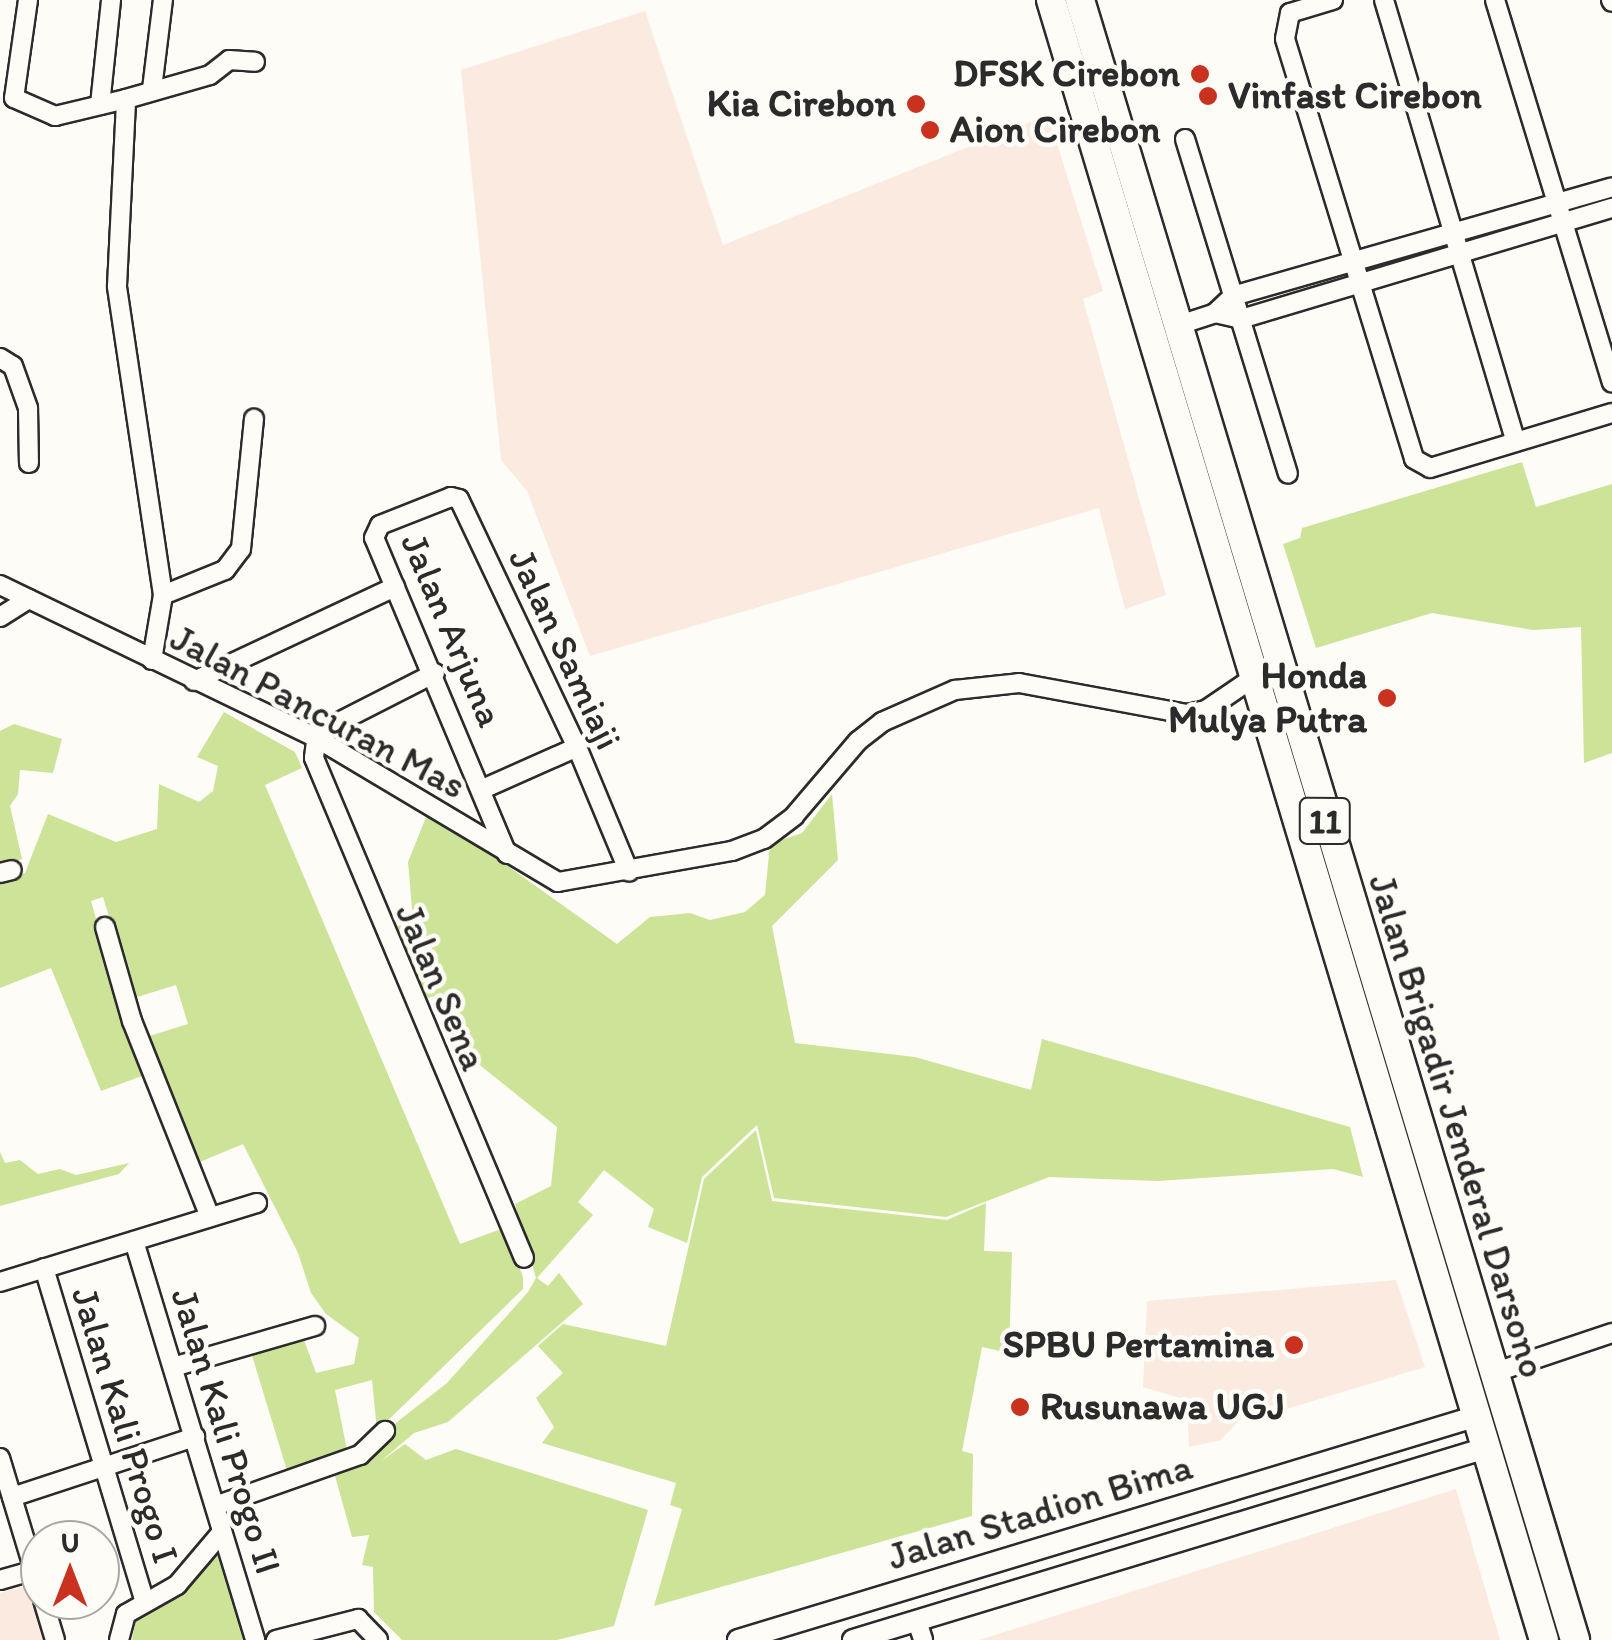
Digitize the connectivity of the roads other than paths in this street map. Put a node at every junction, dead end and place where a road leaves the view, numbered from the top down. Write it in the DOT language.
graph roads {
  1 [pos="28,0"];
  2 [pos="111,0"];
  3 [pos="163,0"];
  4 [pos="1050,0"];
  5 [pos="1080,0"];
  6 [pos="1333,0"];
  7 [pos="1384,0"];
  8 [pos="1495,0"];
  9 [pos="255,62"];
  10 [pos="152,89"];
  11 [pos="126,99"];
  12 [pos="100,105"];
  13 [pos="1185,138"];
  14 [pos="1612,187"];
  15 [pos="1556,203"];
  16 [pos="1612,208"];
  17 [pos="1562,223"];
  18 [pos="1452,233"];
  19 [pos="1459,254"];
  20 [pos="1354,262"];
  21 [pos="1361,283"];
  22 [pos="1234,296"];
  23 [pos="1215,313"];
  24 [pos="1240,319"];
  25 [pos="1179,326"];
  26 [pos="0,358"];
  27 [pos="1612,383"];
  28 [pos="1612,413"];
  29 [pos="254,419"];
  30 [pos="1516,440"];
  31 [pos="29,463"];
  32 [pos="1288,474"];
  33 [pos="414,511"];
  34 [pos="0,584"];
  35 [pos="395,588"];
  36 [pos="163,594"];
  37 [pos="29,599"];
  38 [pos="0,617"];
  39 [pos="152,660"];
  40 [pos="435,674"];
  41 [pos="1250,680"];
  42 [pos="194,681"];
  43 [pos="312,736"];
  44 [pos="577,747"];
  45 [pos="485,788"];
  46 [pos="507,854"];
  47 [pos="629,872"];
  48 [pos="105,928"];
  49 [pos="1360,982"];
  50 [pos="256,1203"];
  51 [pos="210,1217"];
  52 [pos="134,1241"];
  53 [pos="524,1258"];
  54 [pos="44,1268"];
  55 [pos="0,1282"];
  56 [pos="315,1326"];
  57 [pos="1612,1333"];
  58 [pos="173,1367"];
  59 [pos="1493,1373"];
  60 [pos="1477,1416"];
  61 [pos="384,1431"];
  62 [pos="194,1437"];
  63 [pos="1486,1448"];
  64 [pos="104,1467"];
  65 [pos="2,1469"];
  66 [pos="12,1497"];
  67 [pos="215,1506"];
  68 [pos="20,1524"];
  69 [pos="222,1532"];
  70 [pos="908,1589"];
  71 [pos="144,1599"];
  72 [pos="920,1630"];
  73 [pos="119,1640"];
  74 [pos="255,1640"];
  75 [pos="276,1640"];
  76 [pos="378,1640"];
  77 [pos="738,1640"];
  78 [pos="853,1640"];
  79 [pos="1544,1640"];
  80 [pos="1575,1640"];
  1 -- 12 [label="street"];
  2 -- 12 [label="street"];
  3 -- 10 [label="street"];
  4 -- 41 [label="highway, Jalan Brigadir Jenderal Darsono / 11"];
  5 -- 25 [label="highway, Jalan Brigadir Jenderal Darsono / 11"];
  6 -- 20 [label="street"];
  7 -- 18 [label="street"];
  8 -- 15 [label="street"];
  9 -- 10 [label="street"];
  10 -- 11 [label="street"];
  11 -- 12 [label="street"];
  11 -- 36 [label="street"];
  13 -- 22 [label="street"];
  14 -- 15 [label="street"];
  15 -- 17 [label="street"];
  15 -- 18 [label="street"];
  16 -- 17 [label="street"];
  17 -- 19 [label="street"];
  17 -- 27 [label="street"];
  18 -- 19 [label="street"];
  18 -- 20 [label="street"];
  19 -- 21 [label="street"];
  19 -- 30 [label="street"];
  20 -- 21 [label="street"];
  20 -- 22 [label="street"];
  21 -- 24 [label="street"];
  21 -- 30 [label="street"];
  22 -- 23 [label="street"];
  22 -- 24 [label="street"];
  23 -- 24 [label="street"];
  23 -- 25 [label="street"];
  24 -- 32 [label="street"];
  25 -- 49 [label="highway, Jalan Brigadir Jenderal Darsono / 11"];
  26 -- 31 [label="street"];
  28 -- 30 [label="street"];
  29 -- 36 [label="street"];
  33 -- 35 [label="street, Jalan Arjuna"];
  33 -- 44 [label="street, Jalan Samiaji"];
  34 -- 37 [label="street, Jalan Pancuran Mas"];
  35 -- 40 [label="street, Jalan Arjuna"];
  35 -- 42 [label="street"];
  36 -- 39 [label="street"];
  37 -- 38 [label="street"];
  37 -- 39 [label="street, Jalan Pancuran Mas"];
  39 -- 42 [label="street, Jalan Pancuran Mas"];
  40 -- 43 [label="street"];
  40 -- 45 [label="street, Jalan Arjuna"];
  41 -- 47 [label="street, Jalan Pancuran Mas"];
  41 -- 49 [label="highway, Jalan Brigadir Jenderal Darsono / 11"];
  42 -- 43 [label="street, Jalan Pancuran Mas"];
  43 -- 46 [label="street, Jalan Pancuran Mas"];
  43 -- 53 [label="street, Jalan Sena"];
  44 -- 45 [label="street"];
  44 -- 47 [label="street, Jalan Samiaji"];
  45 -- 46 [label="street, Jalan Arjuna"];
  46 -- 47 [label="street, Jalan Pancuran Mas"];
  48 -- 51 [label="street"];
  49 -- 59 [label="highway, Jalan Brigadir Jenderal Darsono / 11"];
  49 -- 60 [label="highway, Jalan Brigadir Jenderal Darsono / 11"];
  50 -- 51 [label="street"];
  51 -- 52 [label="street"];
  52 -- 54 [label="street"];
  52 -- 58 [label="street, Jalan Kali Progo II"];
  54 -- 55 [label="street"];
  54 -- 64 [label="street, Jalan Kali Progo I"];
  56 -- 58 [label="street"];
  57 -- 59 [label="street"];
  58 -- 62 [label="street, Jalan Kali Progo II"];
  59 -- 80 [label="highway, Jalan Brigadir Jenderal Darsono / 11"];
  60 -- 63 [label="highway, Jalan Brigadir Jenderal Darsono / 11"];
  60 -- 70 [label="street, Jalan Stadion Bima"];
  61 -- 67 [label="street"];
  62 -- 64 [label="street"];
  62 -- 67 [label="street, Jalan Kali Progo II"];
  63 -- 72 [label="street, Jalan Stadion Bima"];
  63 -- 79 [label="highway, Jalan Brigadir Jenderal Darsono / 11"];
  64 -- 66 [label="street"];
  64 -- 71 [label="street, Jalan Kali Progo I"];
  65 -- 66 [label="street"];
  66 -- 68 [label="street"];
  67 -- 69 [label="street, Jalan Kali Progo II"];
  69 -- 71 [label="street"];
  69 -- 74 [label="street, Jalan Kali Progo II"];
  70 -- 72 [label="street"];
  70 -- 77 [label="street, Jalan Stadion Bima"];
  71 -- 73 [label="street"];
  72 -- 78 [label="street, Jalan Stadion Bima"];
  75 -- 76 [label="street"];
}
